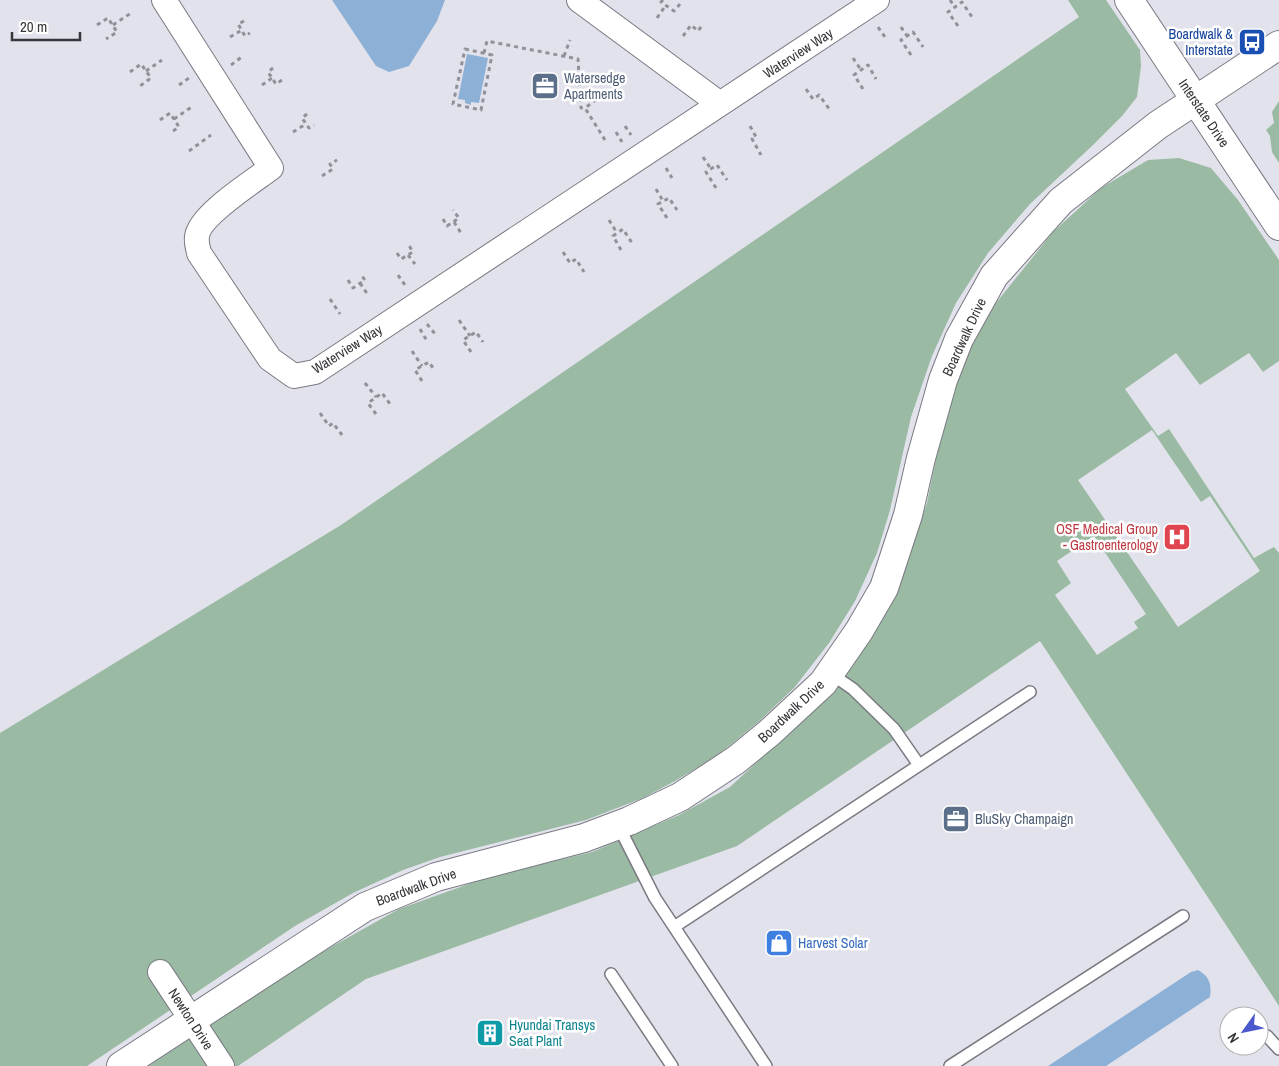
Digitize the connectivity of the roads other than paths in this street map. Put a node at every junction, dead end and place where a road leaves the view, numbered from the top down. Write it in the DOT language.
graph roads {
  1 [pos="164,0"];
  2 [pos="579,0"];
  3 [pos="876,0"];
  4 [pos="1129,0"];
  5 [pos="1279,45"];
  6 [pos="1196,101"];
  7 [pos="720,104"];
  8 [pos="1279,226"];
  9 [pos="830,673"];
  10 [pos="1030,692"];
  11 [pos="919,765"];
  12 [pos="618,825"];
  13 [pos="1183,916"];
  14 [pos="674,927"];
  15 [pos="160,972"];
  16 [pos="611,974"];
  17 [pos="191,1020"];
  18 [pos="1269,1038"];
  19 [pos="1279,1050"];
  20 [pos="121,1066"];
  21 [pos="222,1066"];
  22 [pos="672,1066"];
  23 [pos="766,1066"];
  24 [pos="950,1066"];
  1 -- 7 [label="street, Waterview Way"];
  2 -- 7 [label="street"];
  3 -- 7 [label="street, Waterview Way"];
  4 -- 6 [label="street, Interstate Drive"];
  5 -- 6 [label="street, Boardwalk Drive"];
  6 -- 8 [label="street, Interstate Drive"];
  6 -- 9 [label="street, Boardwalk Drive"];
  9 -- 11 [label="lane"];
  9 -- 12 [label="street, Boardwalk Drive"];
  10 -- 11 [label="lane"];
  11 -- 14 [label="lane"];
  12 -- 14 [label="lane"];
  12 -- 17 [label="street, Boardwalk Drive"];
  13 -- 24 [label="lane"];
  14 -- 23 [label="lane"];
  15 -- 17 [label="street, Newton Drive"];
  16 -- 22 [label="lane"];
  17 -- 20 [label="street, Boardwalk Drive"];
  17 -- 21 [label="street, Newton Drive"];
  18 -- 19 [label="lane"];
}
